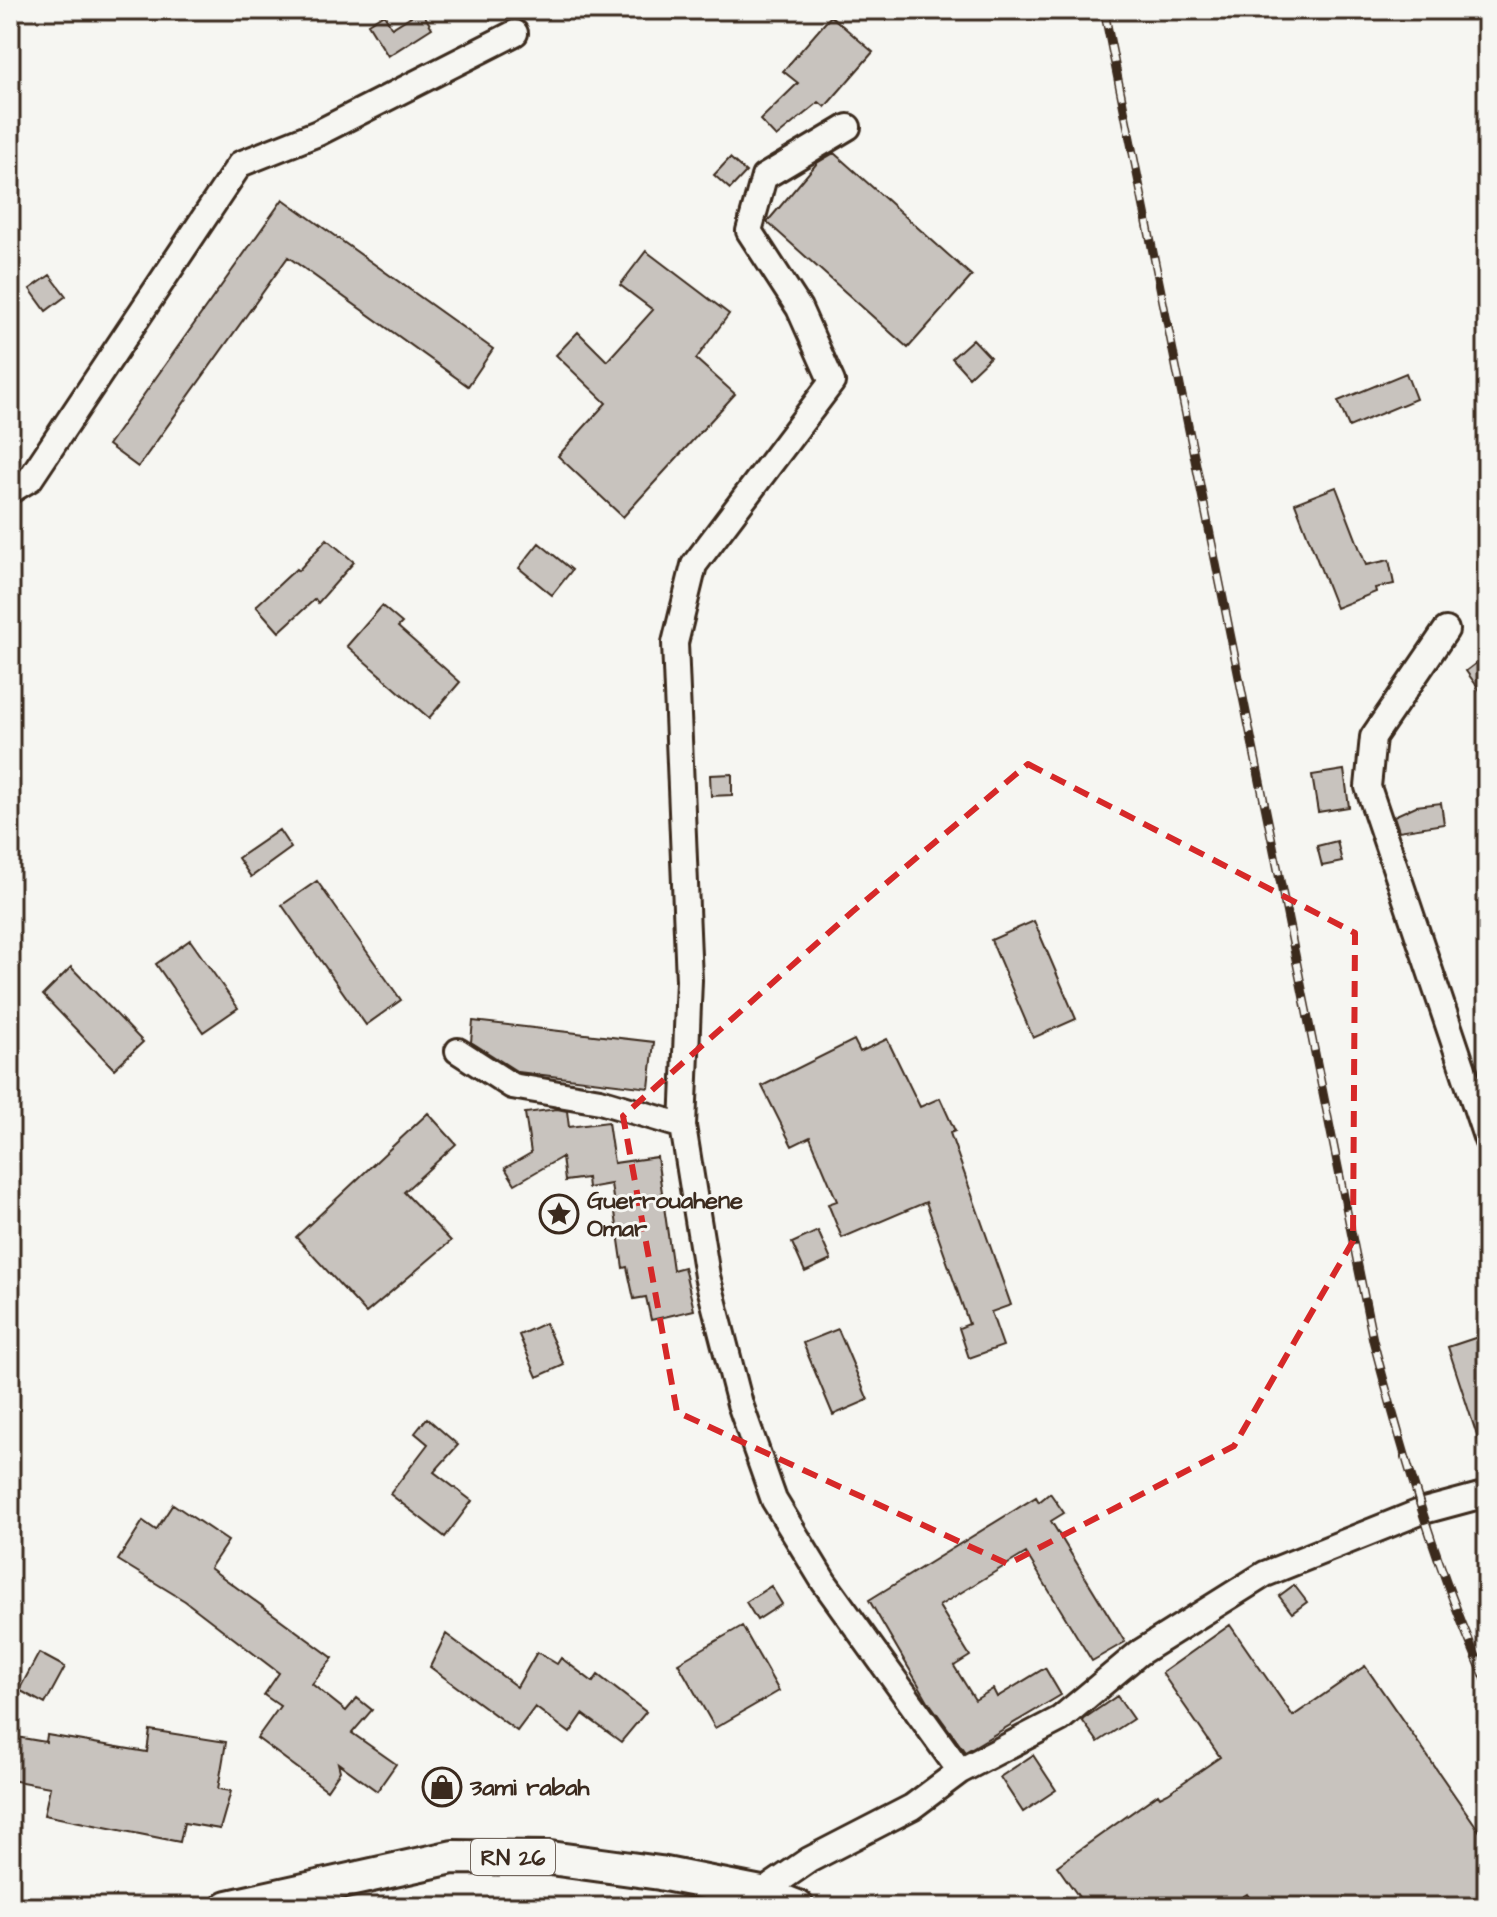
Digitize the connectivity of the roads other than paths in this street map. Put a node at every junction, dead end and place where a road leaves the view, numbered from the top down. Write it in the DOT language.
graph roads {
  1 [pos="515,33"];
  2 [pos="848,127"];
  3 [pos="10,491"];
  4 [pos="1446,630"];
  5 [pos="458,1051"];
  6 [pos="683,1126"];
  7 [pos="1487,1140"];
  8 [pos="1487,1494"];
  9 [pos="960,1771"];
  10 [pos="761,1893"];
  11 [pos="228,1907"];
  12 [pos="797,1907"];
  1 -- 3 [label="street"];
  2 -- 6 [label="street"];
  4 -- 7 [label="street"];
  5 -- 6 [label="street"];
  6 -- 9 [label="street"];
  8 -- 9 [label="street"];
  9 -- 10 [label="street"];
  10 -- 11 [label="main road, RN 26"];
  10 -- 12 [label="main road, RN 26"];
}
